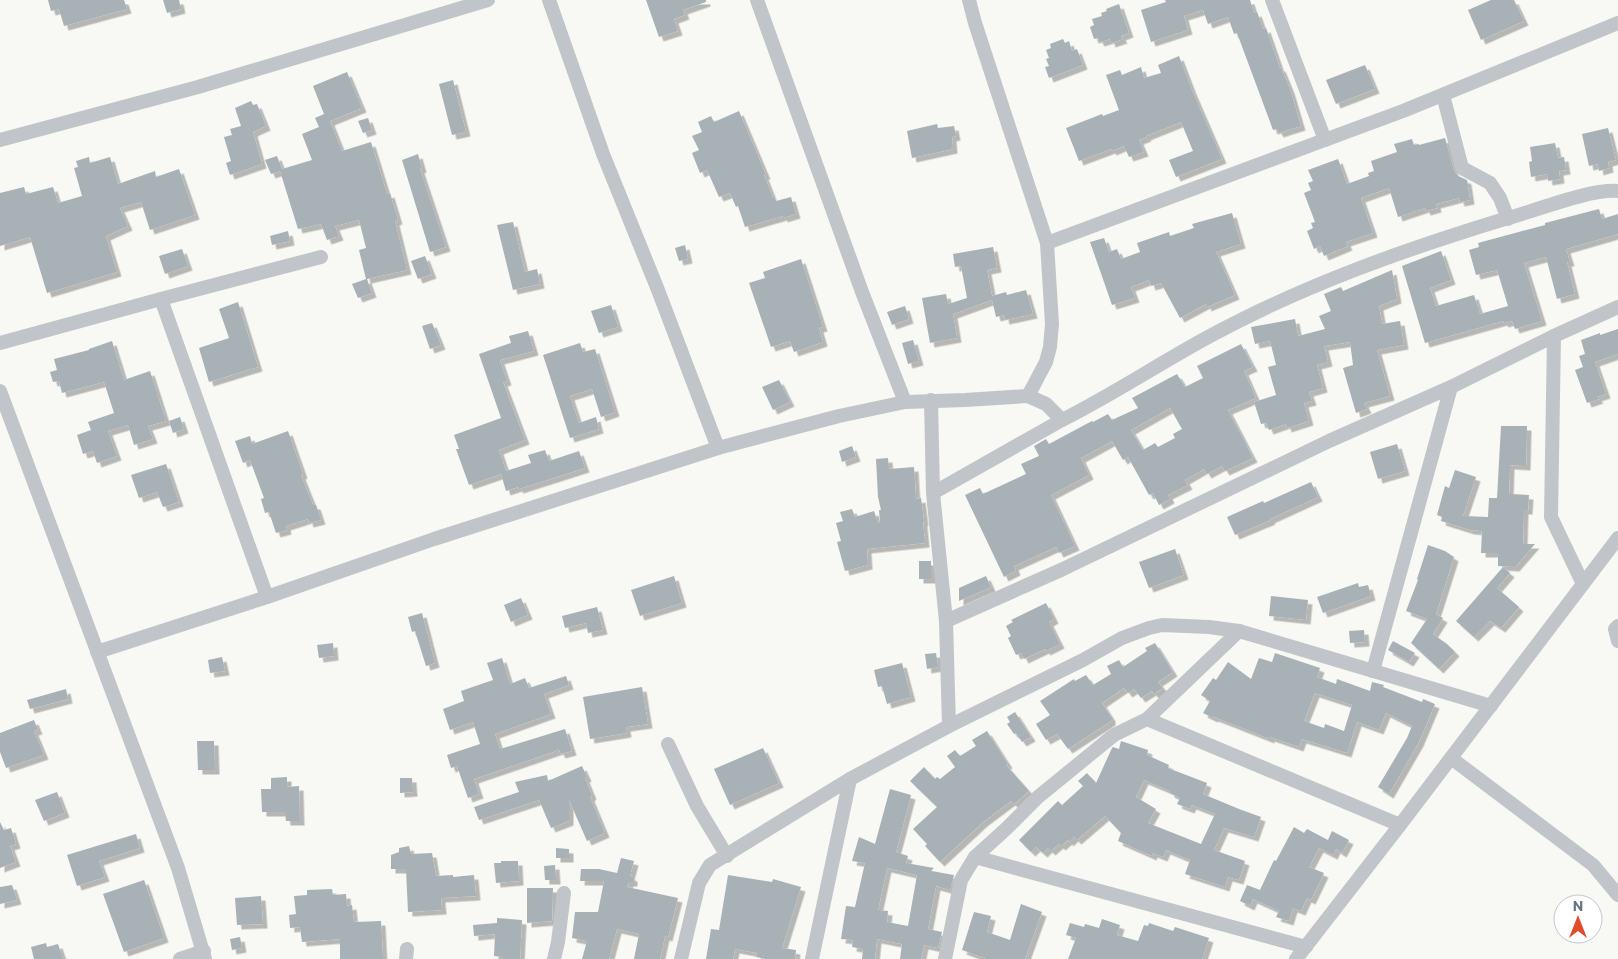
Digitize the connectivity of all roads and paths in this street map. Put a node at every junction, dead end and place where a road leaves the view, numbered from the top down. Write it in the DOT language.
graph roads {
  1 [pos="488,0"];
  2 [pos="549,0"];
  3 [pos="757,0"];
  4 [pos="969,0"];
  5 [pos="1272,0"];
  6 [pos="1618,23"];
  7 [pos="1443,95"];
  8 [pos="0,140"];
  9 [pos="1326,140"];
  10 [pos="1618,191"];
  11 [pos="1508,219"];
  12 [pos="1047,243"];
  13 [pos="321,257"];
  14 [pos="161,299"];
  15 [pos="1618,307"];
  16 [pos="1554,336"];
  17 [pos="0,343"];
  18 [pos="1451,387"];
  19 [pos="0,391"];
  20 [pos="1028,396"];
  21 [pos="931,400"];
  22 [pos="905,402"];
  23 [pos="1062,420"];
  24 [pos="718,448"];
  25 [pos="934,493"];
  26 [pos="1618,538"];
  27 [pos="1583,584"];
  28 [pos="267,596"];
  29 [pos="946,621"];
  30 [pos="1618,626"];
  31 [pos="1239,631"];
  32 [pos="1618,641"];
  33 [pos="97,652"];
  34 [pos="1373,671"];
  35 [pos="1491,706"];
  36 [pos="1147,719"];
  37 [pos="949,726"];
  38 [pos="668,744"];
  39 [pos="1451,758"];
  40 [pos="850,779"];
  41 [pos="1400,826"];
  42 [pos="727,856"];
  43 [pos="975,857"];
  44 [pos="564,894"];
  45 [pos="1618,896"];
  46 [pos="1306,947"];
  47 [pos="205,955"];
  48 [pos="180,959"];
  49 [pos="554,959"];
  50 [pos="681,959"];
  51 [pos="812,959"];
  52 [pos="945,959"];
  53 [pos="1296,959"];
  1 -- 8 [label="street"];
  2 -- 24 [label="street"];
  3 -- 22 [label="street"];
  4 -- 12 [label="street"];
  5 -- 9 [label="street"];
  6 -- 7 [label="street"];
  7 -- 9 [label="street"];
  7 -- 11 [label="street"];
  9 -- 12 [label="street"];
  10 -- 11 [label="street"];
  11 -- 23 [label="street"];
  12 -- 20 [label="street"];
  13 -- 14 [label="street"];
  14 -- 17 [label="street"];
  14 -- 28 [label="street"];
  15 -- 16 [label="street"];
  16 -- 18 [label="street"];
  16 -- 27 [label="street"];
  18 -- 29 [label="street"];
  18 -- 34 [label="street"];
  19 -- 33 [label="street"];
  20 -- 21 [label="street"];
  20 -- 23 [label="street"];
  21 -- 22 [label="street"];
  21 -- 25 [label="street"];
  22 -- 24 [label="street"];
  23 -- 25 [label="street"];
  24 -- 28 [label="street"];
  25 -- 29 [label="street"];
  26 -- 27 [label="street"];
  27 -- 35 [label="street"];
  28 -- 33 [label="street"];
  29 -- 37 [label="street"];
  30 -- 32 [label="street"];
  31 -- 34 [label="street"];
  31 -- 36 [label="street"];
  31 -- 37 [label="street"];
  33 -- 47 [label="street"];
  34 -- 35 [label="street"];
  35 -- 39 [label="street"];
  36 -- 41 [label="street"];
  36 -- 43 [label="street"];
  37 -- 40 [label="street"];
  38 -- 42 [label="street"];
  39 -- 41 [label="street"];
  39 -- 45 [label="street"];
  40 -- 42 [label="street"];
  40 -- 51 [label="street"];
  41 -- 46 [label="street"];
  42 -- 50 [label="street"];
  43 -- 46 [label="street"];
  43 -- 52 [label="street"];
  44 -- 49 [label="street"];
  46 -- 53 [label="street"];
  47 -- 48 [label="street"];
}
